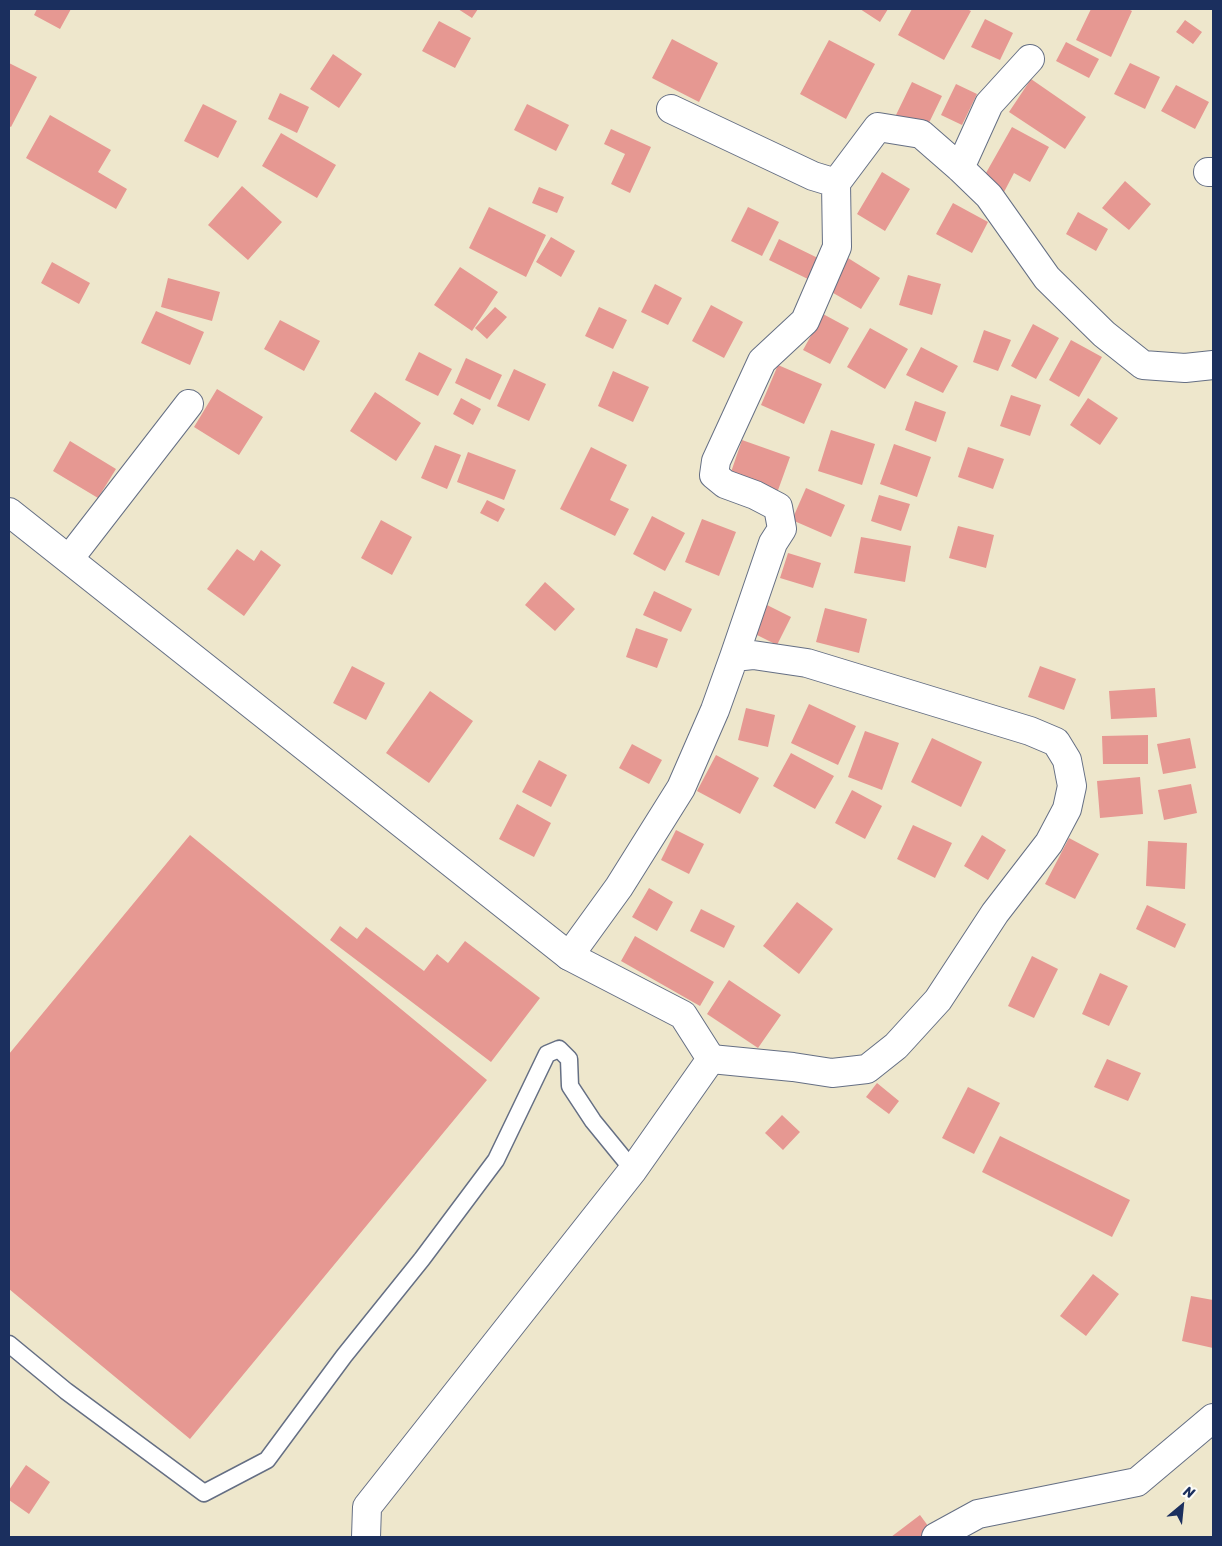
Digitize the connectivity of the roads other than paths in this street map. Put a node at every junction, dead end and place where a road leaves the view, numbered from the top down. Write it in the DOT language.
graph roads {
  1 [pos="1030,59"];
  2 [pos="671,108"];
  3 [pos="960,168"];
  4 [pos="836,183"];
  5 [pos="1213,365"];
  6 [pos="188,404"];
  7 [pos="9,512"];
  8 [pos="69,559"];
  9 [pos="734,658"];
  10 [pos="569,956"];
  11 [pos="711,1059"];
  12 [pos="633,1170"];
  13 [pos="9,1344"];
  14 [pos="1213,1418"];
  15 [pos="366,1537"];
  16 [pos="936,1537"];
  1 -- 3 [label="street"];
  2 -- 4 [label="street"];
  3 -- 4 [label="street"];
  3 -- 5 [label="street"];
  4 -- 9 [label="street"];
  6 -- 8 [label="street"];
  7 -- 8 [label="street"];
  8 -- 10 [label="street"];
  9 -- 10 [label="street"];
  9 -- 11 [label="street"];
  10 -- 11 [label="street"];
  11 -- 12 [label="street"];
  12 -- 13 [label="lane"];
  12 -- 15 [label="street"];
  14 -- 16 [label="street"];
}
